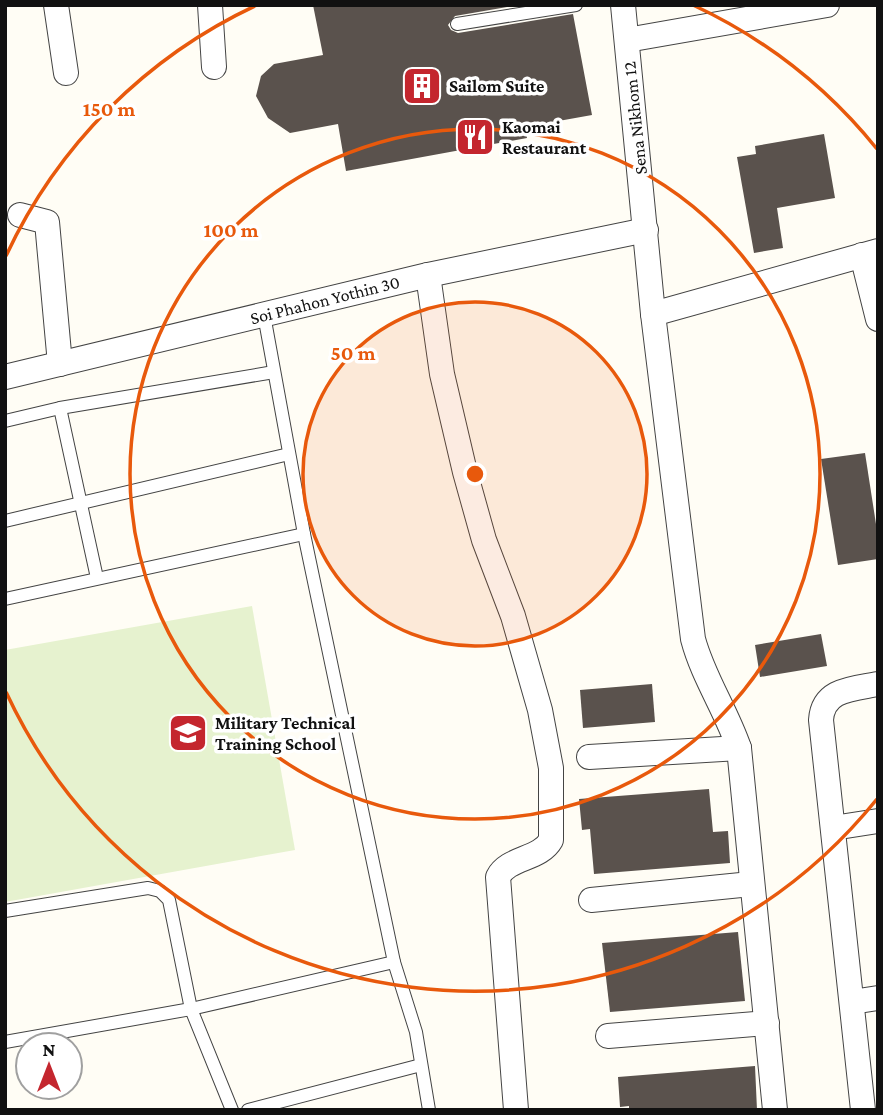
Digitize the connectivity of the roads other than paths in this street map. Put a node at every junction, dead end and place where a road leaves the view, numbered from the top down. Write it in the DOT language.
graph roads {
  1 [pos="56,5"];
  2 [pos="209,5"];
  3 [pos="576,5"];
  4 [pos="623,5"];
  5 [pos="827,5"];
  6 [pos="457,24"];
  7 [pos="627,40"];
  8 [pos="214,68"];
  9 [pos="66,73"];
  10 [pos="20,215"];
  11 [pos="646,230"];
  12 [pos="870,253"];
  13 [pos="428,275"];
  14 [pos="653,314"];
  15 [pos="264,315"];
  16 [pos="878,319"];
  17 [pos="60,364"];
  18 [pos="274,372"];
  19 [pos="5,377"];
  20 [pos="60,408"];
  21 [pos="5,421"];
  22 [pos="289,454"];
  23 [pos="80,503"];
  24 [pos="5,521"];
  25 [pos="304,534"];
  26 [pos="97,578"];
  27 [pos="5,599"];
  28 [pos="878,684"];
  29 [pos="739,748"];
  30 [pos="589,757"];
  31 [pos="878,821"];
  32 [pos="833,828"];
  33 [pos="751,884"];
  34 [pos="591,900"];
  35 [pos="5,911"];
  36 [pos="394,962"];
  37 [pos="878,998"];
  38 [pos="852,1002"];
  39 [pos="191,1009"];
  40 [pos="767,1024"];
  41 [pos="608,1036"];
  42 [pos="5,1042"];
  43 [pos="421,1065"];
  44 [pos="232,1110"];
  45 [pos="248,1110"];
  46 [pos="429,1110"];
  47 [pos="516,1110"];
  48 [pos="775,1110"];
  49 [pos="863,1110"];
  1 -- 9 [label="street"];
  2 -- 8 [label="street"];
  3 -- 6 [label="lane"];
  4 -- 7 [label="street, Sena Nikhom 12"];
  5 -- 7 [label="street"];
  7 -- 11 [label="street, Sena Nikhom 12"];
  10 -- 17 [label="street"];
  11 -- 13 [label="street, Soi Phahon Yothin 30"];
  11 -- 14 [label="street, Sena Nikhom 12"];
  12 -- 14 [label="street"];
  12 -- 16 [label="street"];
  13 -- 15 [label="street, Soi Phahon Yothin 30"];
  13 -- 47 [label="street"];
  14 -- 29 [label="street, Sena Nikhom 12"];
  15 -- 17 [label="street, Soi Phahon Yothin 30"];
  15 -- 18 [label="lane"];
  17 -- 19 [label="street, Soi Phahon Yothin 30"];
  18 -- 20 [label="lane"];
  18 -- 22 [label="lane"];
  20 -- 21 [label="lane"];
  20 -- 23 [label="lane"];
  22 -- 23 [label="lane"];
  22 -- 25 [label="lane"];
  23 -- 24 [label="lane"];
  23 -- 26 [label="lane"];
  25 -- 26 [label="lane"];
  25 -- 36 [label="lane"];
  26 -- 27 [label="lane"];
  28 -- 32 [label="street"];
  29 -- 30 [label="street"];
  29 -- 33 [label="street, Sena Nikhom 12"];
  31 -- 32 [label="street"];
  32 -- 38 [label="street"];
  33 -- 34 [label="street"];
  33 -- 40 [label="street, Sena Nikhom 12"];
  35 -- 39 [label="lane"];
  36 -- 39 [label="lane"];
  36 -- 43 [label="lane"];
  37 -- 38 [label="street"];
  38 -- 49 [label="street"];
  39 -- 42 [label="lane"];
  39 -- 44 [label="lane"];
  40 -- 41 [label="street"];
  40 -- 48 [label="street, Sena Nikhom 12"];
  43 -- 45 [label="lane"];
  43 -- 46 [label="lane"];
}
